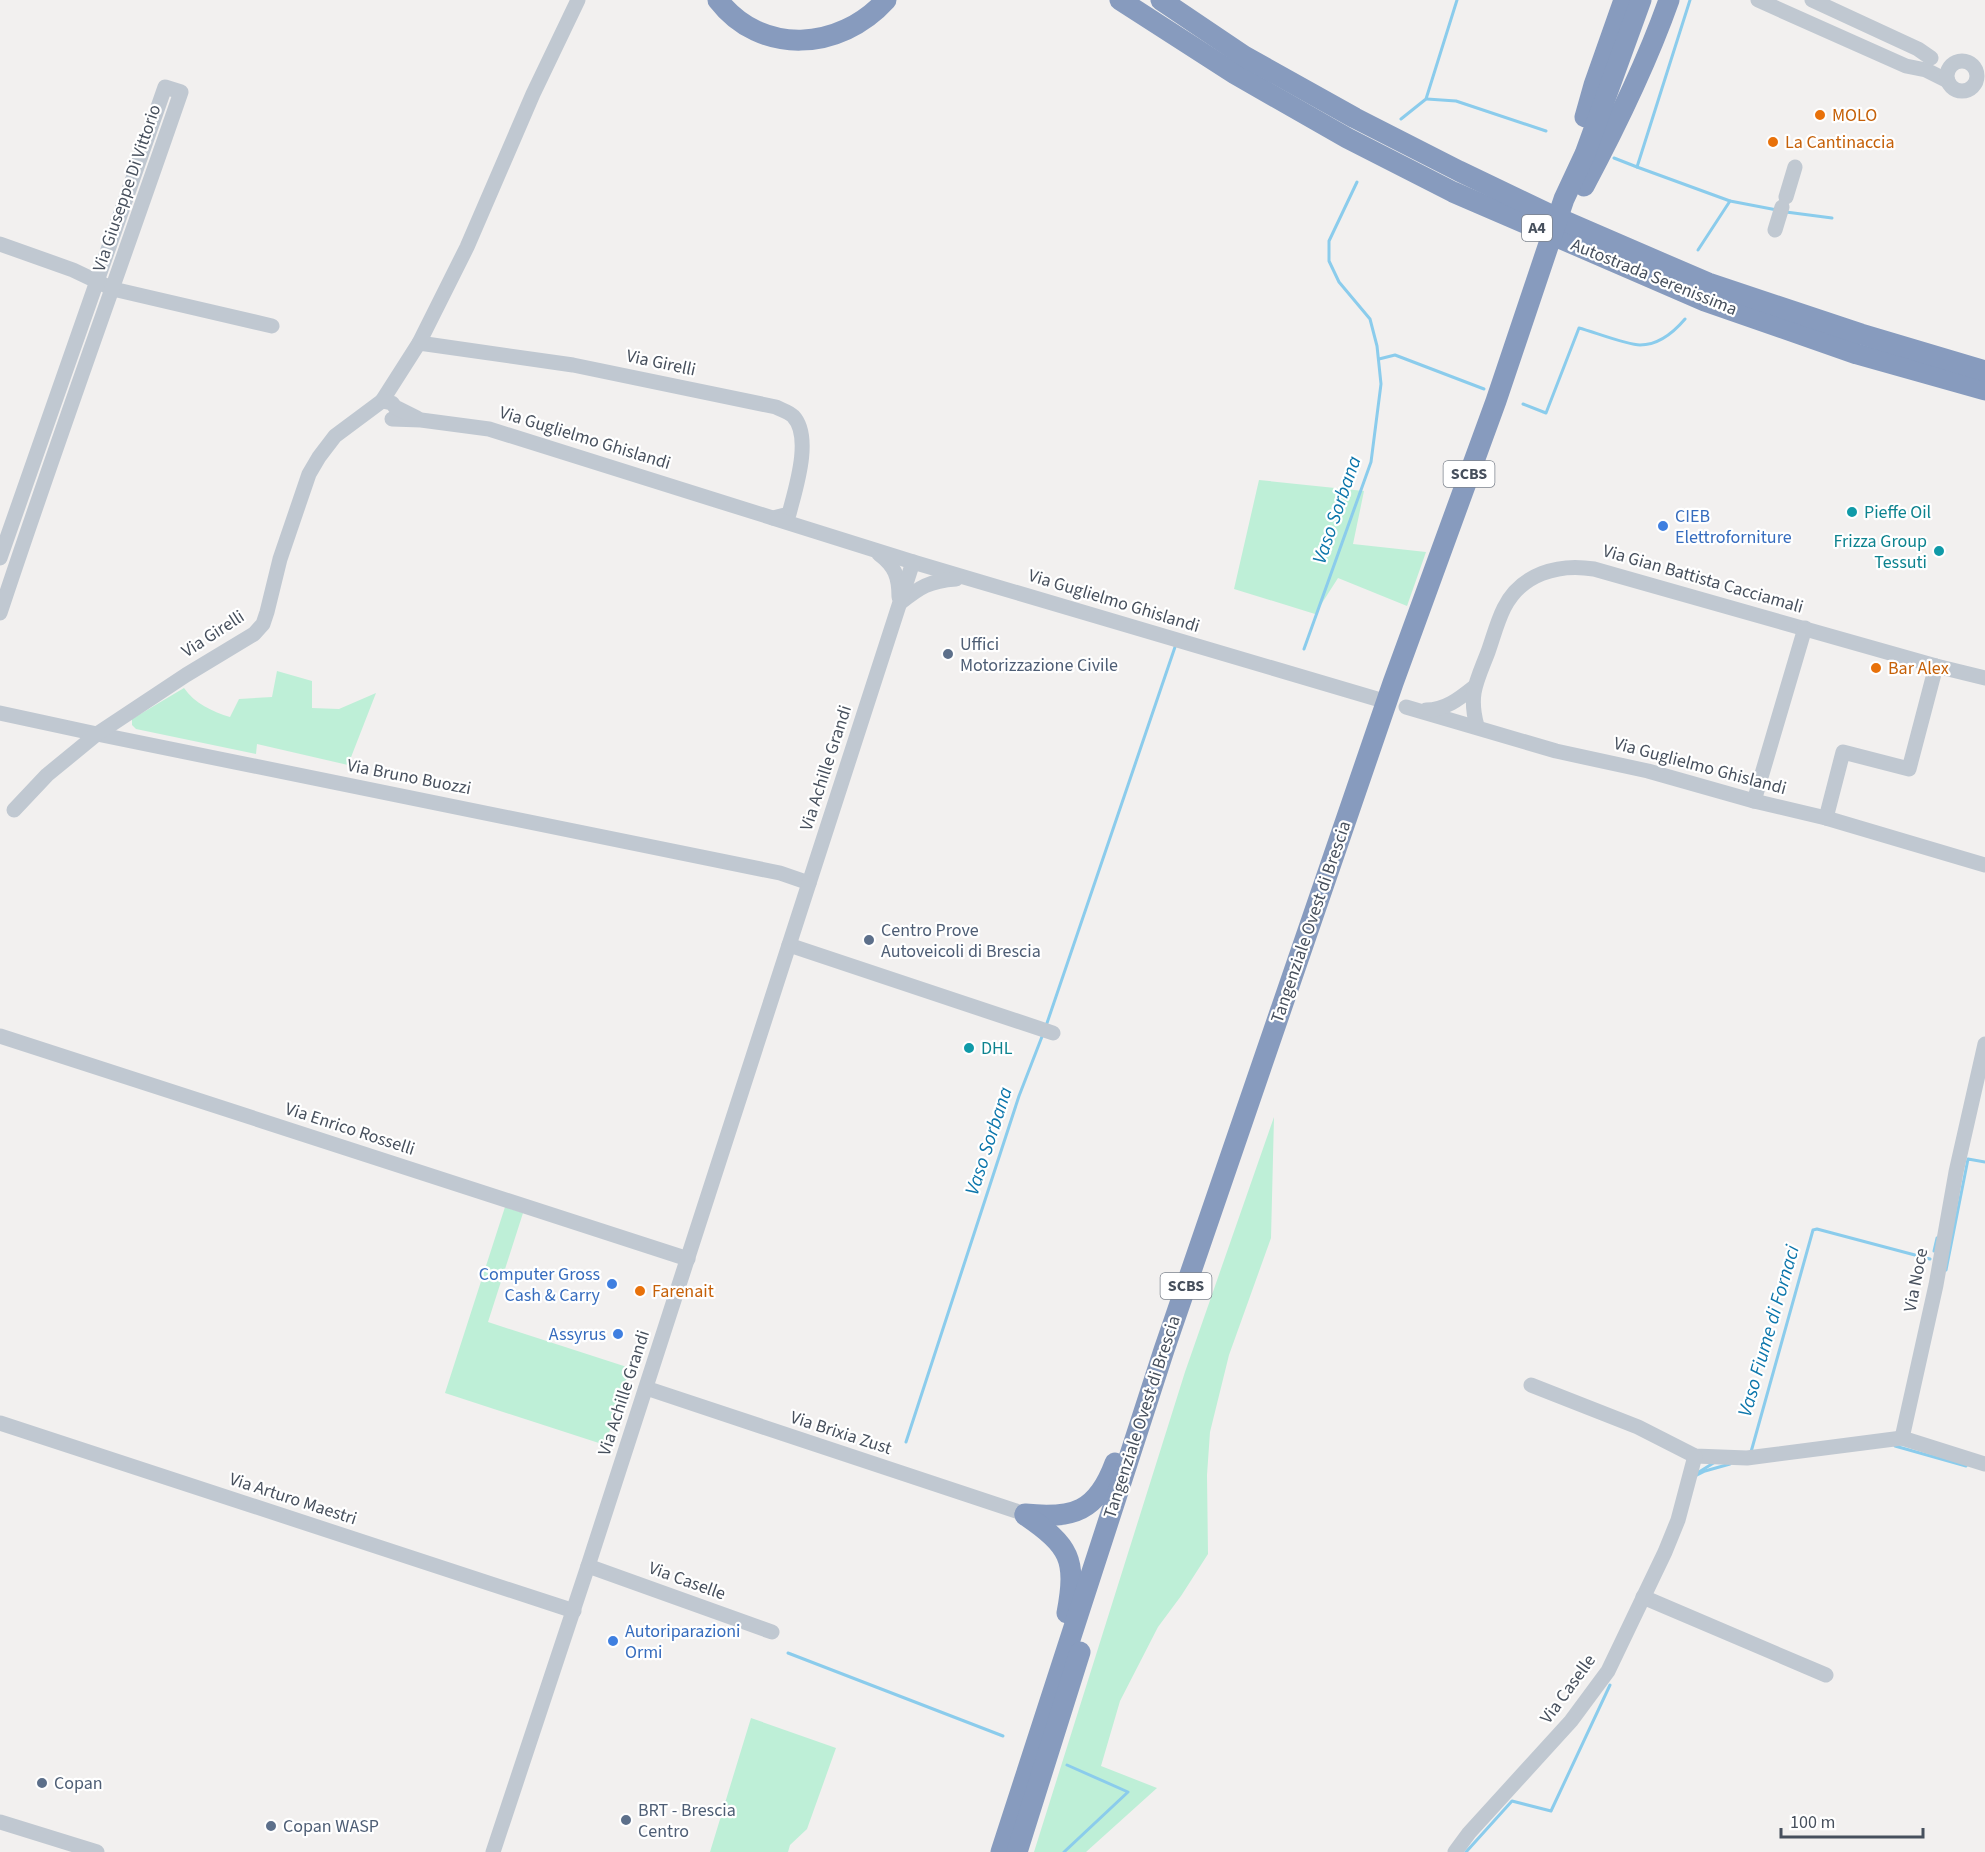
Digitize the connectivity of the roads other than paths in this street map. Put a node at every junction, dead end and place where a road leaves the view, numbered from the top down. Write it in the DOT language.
graph roads {
  1 [pos="578,0"];
  2 [pos="718,0"];
  3 [pos="886,0"];
  4 [pos="1120,0"];
  5 [pos="1161,0"];
  6 [pos="1624,0"];
  7 [pos="1641,0"];
  8 [pos="1653,0"];
  9 [pos="1669,0"];
  10 [pos="1758,0"];
  11 [pos="1779,0"];
  12 [pos="1812,0"];
  13 [pos="872,9"];
  14 [pos="1957,62"];
  15 [pos="1929,64"];
  16 [pos="1948,81"];
  17 [pos="1980,81"];
  18 [pos="1795,167"];
  19 [pos="1574,198"];
  20 [pos="1775,230"];
  21 [pos="0,244"];
  22 [pos="96,280"];
  23 [pos="113,289"];
  24 [pos="272,326"];
  25 [pos="419,343"];
  26 [pos="1985,371"];
  27 [pos="1985,390"];
  28 [pos="385,411"];
  29 [pos="734,506"];
  30 [pos="789,514"];
  31 [pos="773,518"];
  32 [pos="840,538"];
  33 [pos="873,550"];
  34 [pos="0,558"];
  35 [pos="919,564"];
  36 [pos="968,578"];
  37 [pos="917,589"];
  38 [pos="899,603"];
  39 [pos="0,613"];
  40 [pos="1805,628"];
  41 [pos="1936,666"];
  42 [pos="1985,678"];
  43 [pos="1474,687"];
  44 [pos="1405,697"];
  45 [pos="1377,699"];
  46 [pos="0,713"];
  47 [pos="1385,724"];
  48 [pos="1477,726"];
  49 [pos="97,734"];
  50 [pos="1754,801"];
  51 [pos="14,810"];
  52 [pos="1826,819"];
  53 [pos="1985,864"];
  54 [pos="809,883"];
  55 [pos="789,945"];
  56 [pos="1053,1034"];
  57 [pos="0,1036"];
  58 [pos="1985,1044"];
  59 [pos="688,1259"];
  60 [pos="1164,1350"];
  61 [pos="1531,1385"];
  62 [pos="646,1388"];
  63 [pos="0,1423"];
  64 [pos="1902,1438"];
  65 [pos="1695,1455"];
  66 [pos="1985,1464"];
  67 [pos="1024,1514"];
  68 [pos="588,1566"];
  69 [pos="1643,1597"];
  70 [pos="574,1611"];
  71 [pos="772,1632"];
  72 [pos="1826,1675"];
  73 [pos="1047,1707"];
  74 [pos="0,1822"];
  75 [pos="97,1852"];
  76 [pos="493,1852"];
  77 [pos="1001,1852"];
  78 [pos="1017,1852"];
  79 [pos="1455,1852"];
  1 -- 25 [label="street, Via Girelli"];
  2 -- 13 [label="highway"];
  3 -- 13 [label="highway"];
  4 -- 27 [label="highway, Autostrada Serenissima / A4"];
  5 -- 26 [label="highway, Autostrada Serenissima / A4"];
  6 -- 19 [label="highway"];
  7 -- 19 [label="highway, Tangenziale Ovest di Brescia / SCBS"];
  8 -- 19 [label="highway, Tangenziale Ovest di Brescia / SCBS"];
  9 -- 19 [label="highway"];
  10 -- 15 [label="street"];
  11 -- 15 [label="street"];
  12 -- 15 [label="street"];
  14 -- 15 [label="street"];
  14 -- 16 [label="street"];
  14 -- 17 [label="street"];
  15 -- 16 [label="street"];
  16 -- 17 [label="street"];
  18 -- 20 [label="street"];
  19 -- 44 [label="highway, Tangenziale Ovest di Brescia / SCBS"];
  21 -- 22 [label="street"];
  22 -- 23 [label="street"];
  22 -- 23 [label="street, Via Giuseppe Di Vittorio"];
  22 -- 34 [label="street, Via Giuseppe Di Vittorio"];
  23 -- 24 [label="street"];
  23 -- 39 [label="street, Via Giuseppe Di Vittorio"];
  25 -- 28 [label="street, Via Girelli"];
  25 -- 30 [label="street, Via Girelli"];
  28 -- 29 [label="street, Via Guglielmo Ghislandi"];
  28 -- 49 [label="street, Via Girelli"];
  29 -- 30 [label="street, Via Guglielmo Ghislandi"];
  29 -- 31 [label="street, Via Guglielmo Ghislandi"];
  30 -- 31 [label="street"];
  30 -- 32 [label="street, Via Guglielmo Ghislandi"];
  31 -- 32 [label="street, Via Guglielmo Ghislandi"];
  32 -- 33 [label="street, Via Guglielmo Ghislandi"];
  33 -- 35 [label="street, Via Guglielmo Ghislandi"];
  33 -- 38 [label="street, Via Achille Grandi"];
  35 -- 36 [label="street, Via Guglielmo Ghislandi"];
  35 -- 37 [label="street"];
  35 -- 38 [label="street, Via Achille Grandi"];
  36 -- 37 [label="street"];
  36 -- 45 [label="street, Via Guglielmo Ghislandi"];
  37 -- 38 [label="street"];
  38 -- 54 [label="street, Via Achille Grandi"];
  40 -- 41 [label="street, Via Gian Battista Cacciamali"];
  40 -- 43 [label="street, Via Gian Battista Cacciamali"];
  40 -- 50 [label="street"];
  41 -- 42 [label="street, Via Gian Battista Cacciamali"];
  41 -- 52 [label="street"];
  43 -- 44 [label="street"];
  43 -- 48 [label="street, Via Gian Battista Cacciamali"];
  44 -- 47 [label="highway, Tangenziale Ovest di Brescia / SCBS"];
  44 -- 48 [label="street, Via Guglielmo Ghislandi"];
  46 -- 49 [label="street, Via Bruno Buozzi"];
  47 -- 60 [label="highway, Tangenziale Ovest di Brescia / SCBS"];
  47 -- 78 [label="highway, Tangenziale Ovest di Brescia / SCBS"];
  48 -- 50 [label="street, Via Guglielmo Ghislandi"];
  49 -- 51 [label="street, Via Girelli"];
  49 -- 54 [label="street, Via Bruno Buozzi"];
  50 -- 52 [label="street, Via Guglielmo Ghislandi"];
  52 -- 53 [label="street, Via Guglielmo Ghislandi"];
  54 -- 55 [label="street, Via Achille Grandi"];
  55 -- 56 [label="street"];
  55 -- 59 [label="street, Via Achille Grandi"];
  57 -- 59 [label="street, Via Enrico Rosselli"];
  58 -- 64 [label="street, Via Noce"];
  59 -- 62 [label="street, Via Achille Grandi"];
  60 -- 67 [label="highway"];
  60 -- 73 [label="highway, Tangenziale Ovest di Brescia / SCBS"];
  61 -- 65 [label="street"];
  62 -- 67 [label="street, Via Brixia Zust"];
  62 -- 68 [label="street, Via Achille Grandi"];
  63 -- 70 [label="street, Via Arturo Maestri"];
  64 -- 65 [label="street"];
  64 -- 66 [label="street"];
  65 -- 69 [label="street, Via Caselle"];
  67 -- 73 [label="highway"];
  68 -- 70 [label="street, Via Achille Grandi"];
  68 -- 71 [label="street, Via Caselle"];
  69 -- 72 [label="street"];
  69 -- 79 [label="street, Via Caselle"];
  70 -- 76 [label="street, Via Achille Grandi"];
  73 -- 77 [label="highway, Tangenziale Ovest di Brescia / SCBS"];
  74 -- 75 [label="street"];
}
